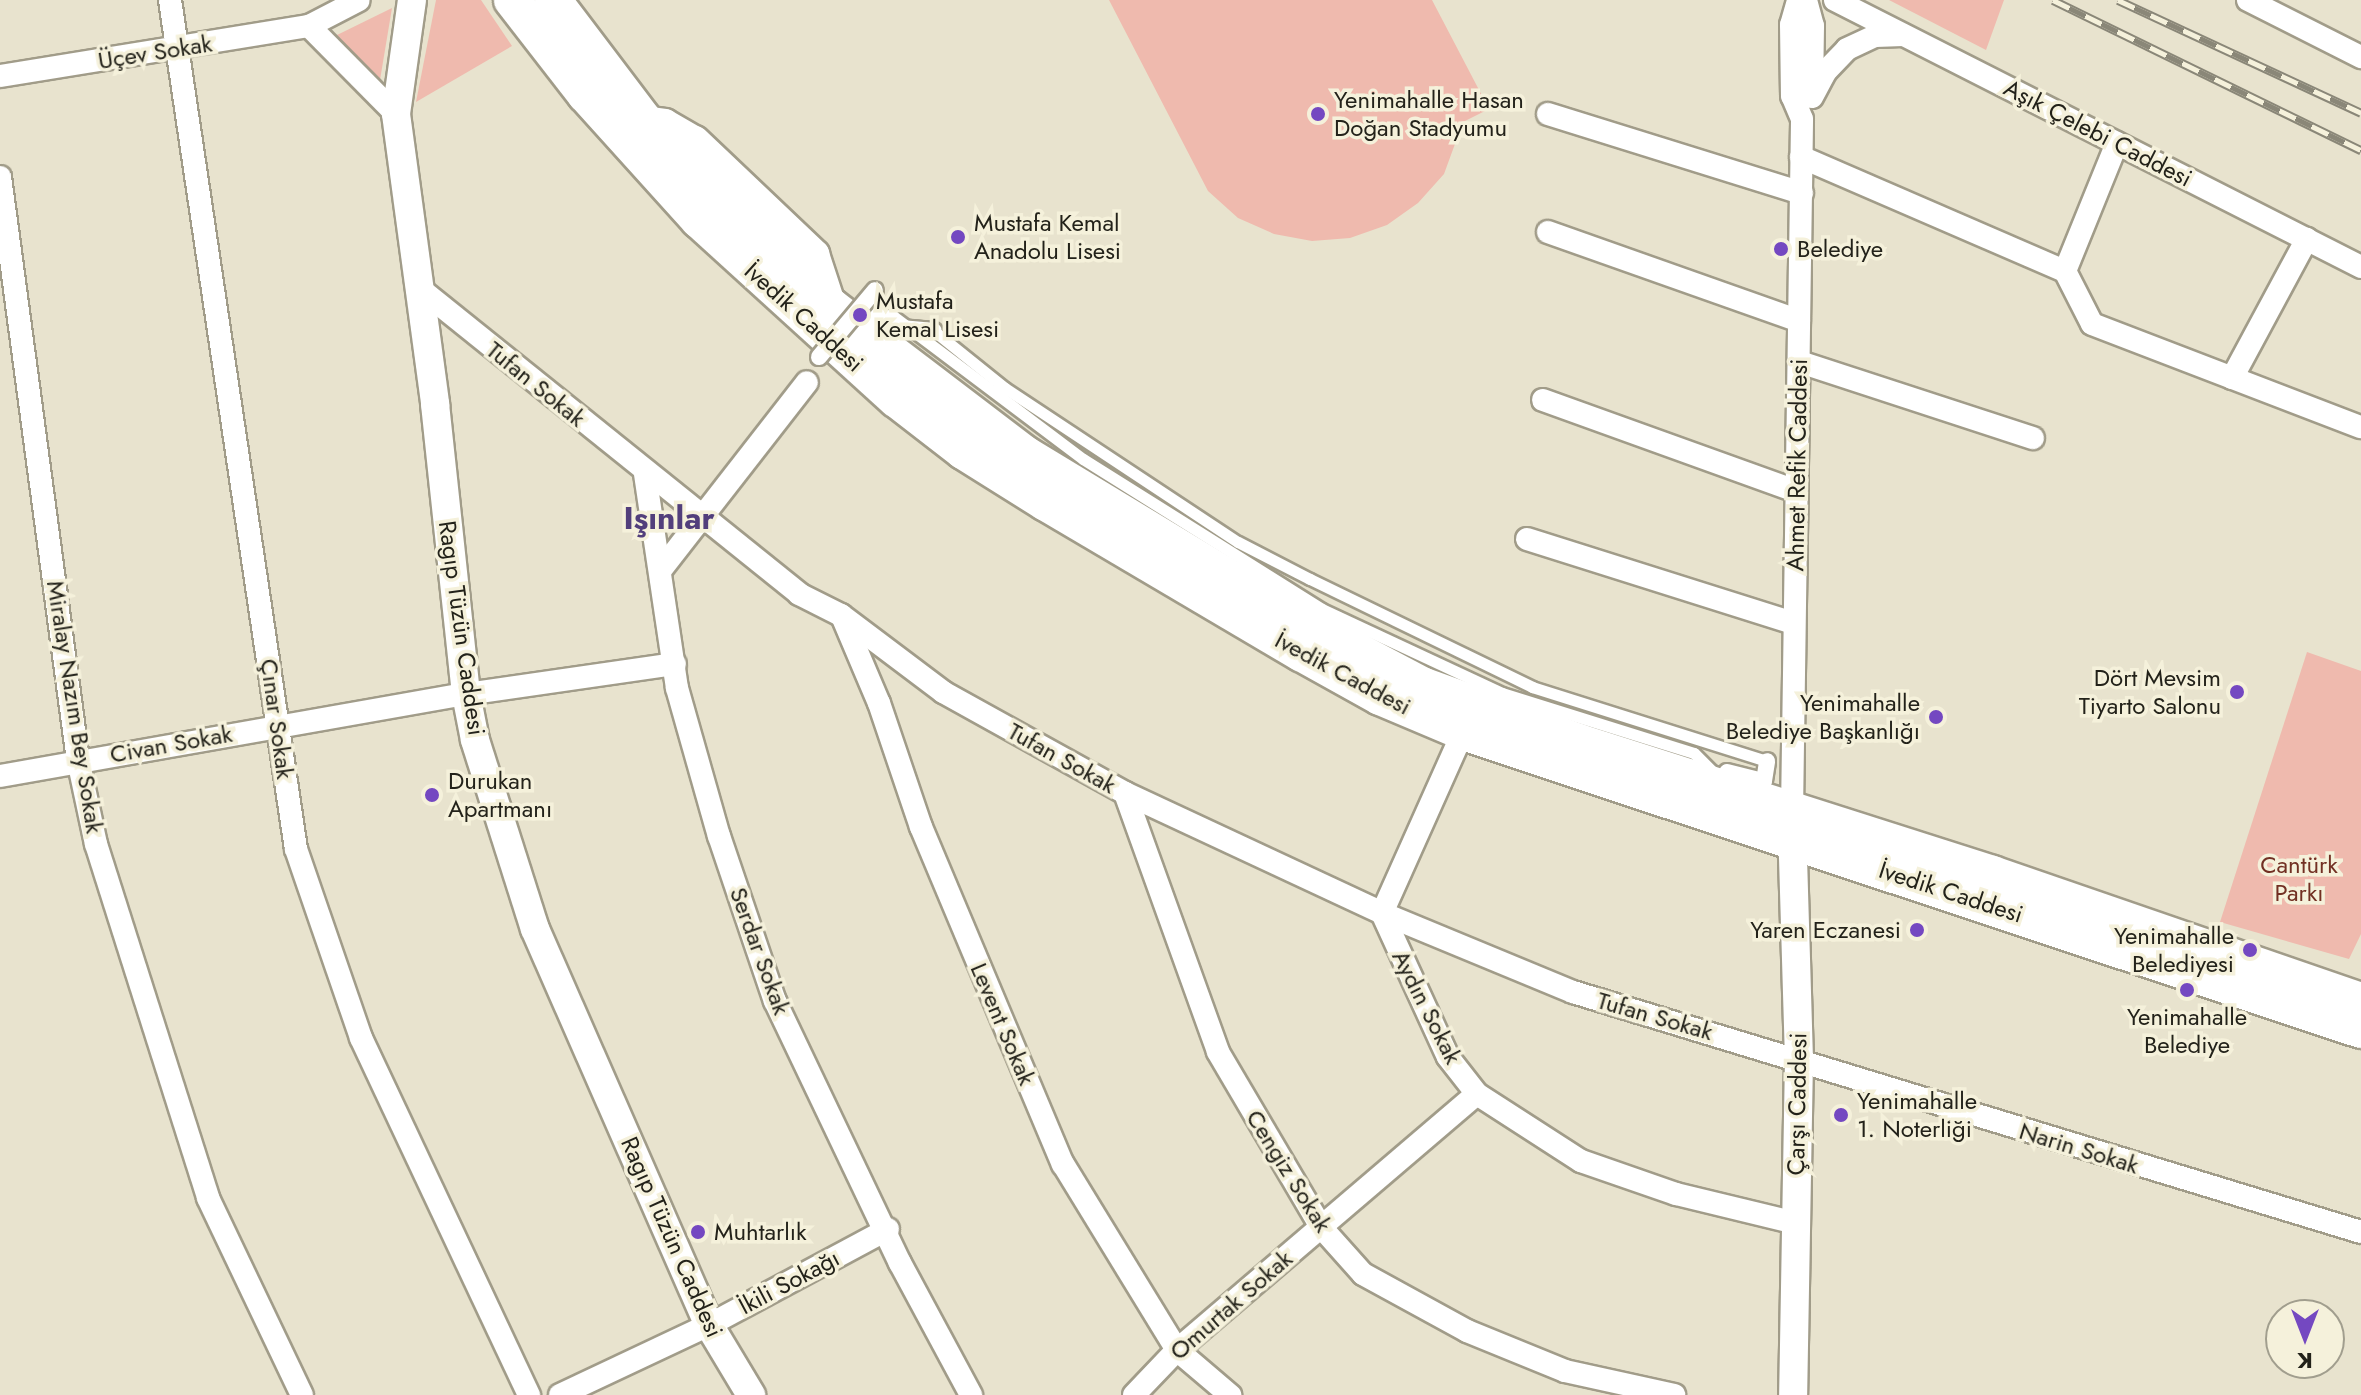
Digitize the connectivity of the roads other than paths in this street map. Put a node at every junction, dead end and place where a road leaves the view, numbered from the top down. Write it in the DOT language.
graph roads {
  1 [pos="170,0"];
  2 [pos="359,0"];
  3 [pos="412,0"];
  4 [pos="512,0"];
  5 [pos="553,0"];
  6 [pos="1798,0"];
  7 [pos="1806,0"];
  8 [pos="1835,0"];
  9 [pos="2248,0"];
  10 [pos="309,26"];
  11 [pos="1907,35"];
  12 [pos="178,50"];
  13 [pos="2361,57"];
  14 [pos="0,76"];
  15 [pos="1812,97"];
  16 [pos="396,114"];
  17 [pos="1548,114"];
  18 [pos="1802,119"];
  19 [pos="2117,143"];
  20 [pos="1801,157"];
  21 [pos="0,177"];
  22 [pos="1802,193"];
  23 [pos="1548,232"];
  24 [pos="2307,239"];
  25 [pos="2361,267"];
  26 [pos="2065,271"];
  27 [pos="419,288"];
  28 [pos="875,290"];
  29 [pos="832,307"];
  30 [pos="1799,321"];
  31 [pos="913,329"];
  32 [pos="934,331"];
  33 [pos="819,357"];
  34 [pos="1800,362"];
  35 [pos="2232,378"];
  36 [pos="807,382"];
  37 [pos="1543,400"];
  38 [pos="2361,427"];
  39 [pos="2033,438"];
  40 [pos="645,474"];
  41 [pos="1796,491"];
  42 [pos="700,517"];
  43 [pos="1527,539"];
  44 [pos="663,567"];
  45 [pos="841,615"];
  46 [pos="1794,623"];
  47 [pos="675,664"];
  48 [pos="466,694"];
  49 [pos="278,726"];
  50 [pos="1463,732"];
  51 [pos="78,760"];
  52 [pos="1767,761"];
  53 [pos="0,776"];
  54 [pos="1717,777"];
  55 [pos="1125,793"];
  56 [pos="1792,826"];
  57 [pos="1382,913"];
  58 [pos="2347,993"];
  59 [pos="2361,1030"];
  60 [pos="1799,1059"];
  61 [pos="1477,1094"];
  62 [pos="1796,1223"];
  63 [pos="1321,1227"];
  64 [pos="888,1229"];
  65 [pos="2361,1232"];
  66 [pos="709,1325"];
  67 [pos="1177,1350"];
  68 [pos="302,1395"];
  69 [pos="529,1395"];
  70 [pos="560,1395"];
  71 [pos="751,1395"];
  72 [pos="971,1395"];
  73 [pos="1134,1395"];
  74 [pos="1230,1395"];
  75 [pos="1674,1395"];
  76 [pos="1793,1395"];
  1 -- 12 [label="street, Çınar Sokak"];
  2 -- 10 [label="street, Üçev Sokak"];
  3 -- 16 [label="street, Ragıp Tüzün Caddesi"];
  4 -- 50 [label="main road, İvedik Caddesi"];
  5 -- 29 [label="main road, İvedik Caddesi"];
  6 -- 18 [label="street, Ahmet Refik Caddesi"];
  7 -- 15 [label="street, Ahmet Refik Caddesi"];
  8 -- 11 [label="street, Aşık Çelebi Caddesi"];
  9 -- 13 [label="street"];
  10 -- 12 [label="street, Üçev Sokak"];
  10 -- 16 [label="street"];
  11 -- 15 [label="street"];
  11 -- 19 [label="street, Aşık Çelebi Caddesi"];
  12 -- 14 [label="street, Üçev Sokak"];
  12 -- 49 [label="street, Çınar Sokak"];
  15 -- 18 [label="street, Ahmet Refik Caddesi"];
  16 -- 27 [label="street, Ragıp Tüzün Caddesi"];
  17 -- 22 [label="street"];
  18 -- 20 [label="street, Ahmet Refik Caddesi"];
  19 -- 24 [label="street, Aşık Çelebi Caddesi"];
  19 -- 26 [label="street"];
  20 -- 22 [label="street, Ahmet Refik Caddesi"];
  20 -- 26 [label="street"];
  21 -- 51 [label="street, Miralay Nazım Bey Sokak"];
  22 -- 30 [label="street, Ahmet Refik Caddesi"];
  23 -- 30 [label="street"];
  24 -- 25 [label="street, Aşık Çelebi Caddesi"];
  24 -- 35 [label="street"];
  26 -- 35 [label="street"];
  27 -- 40 [label="street, Tufan Sokak"];
  27 -- 48 [label="street, Ragıp Tüzün Caddesi"];
  28 -- 33 [label="street, bridge"];
  29 -- 31 [label="lane"];
  29 -- 54 [label="main road, İvedik Caddesi"];
  30 -- 34 [label="street, Ahmet Refik Caddesi"];
  31 -- 32 [label="street"];
  31 -- 54 [label="lane"];
  31 -- 54 [label="street"];
  32 -- 52 [label="lane"];
  34 -- 39 [label="street"];
  34 -- 41 [label="street, Ahmet Refik Caddesi"];
  35 -- 38 [label="street"];
  36 -- 42 [label="street"];
  37 -- 41 [label="street"];
  40 -- 42 [label="street, Tufan Sokak"];
  40 -- 44 [label="street, Serdar Sokak"];
  41 -- 46 [label="street, Ahmet Refik Caddesi"];
  42 -- 44 [label="street"];
  42 -- 45 [label="street, Tufan Sokak"];
  43 -- 46 [label="street"];
  44 -- 47 [label="street, Serdar Sokak"];
  45 -- 55 [label="street, Tufan Sokak"];
  45 -- 67 [label="street, Levent Sokak"];
  46 -- 56 [label="street, Ahmet Refik Caddesi"];
  47 -- 48 [label="street, Civan Sokak"];
  47 -- 64 [label="street, Serdar Sokak"];
  48 -- 49 [label="street, Civan Sokak"];
  48 -- 66 [label="street, Ragıp Tüzün Caddesi"];
  49 -- 51 [label="street, Civan Sokak"];
  49 -- 69 [label="street, Çınar Sokak"];
  50 -- 56 [label="main road, İvedik Caddesi"];
  50 -- 57 [label="street"];
  51 -- 53 [label="street, Civan Sokak"];
  51 -- 68 [label="street, Miralay Nazım Bey Sokak"];
  52 -- 54 [label="street"];
  54 -- 56 [label="main road, İvedik Caddesi"];
  55 -- 57 [label="street, Tufan Sokak"];
  55 -- 63 [label="street, Cengiz Sokak"];
  56 -- 58 [label="main road, İvedik Caddesi"];
  56 -- 59 [label="main road, İvedik Caddesi"];
  56 -- 60 [label="street, Çarşı Caddesi"];
  57 -- 60 [label="street, Tufan Sokak"];
  57 -- 61 [label="street, Aydın Sokak"];
  60 -- 62 [label="street, Çarşı Caddesi"];
  60 -- 65 [label="street, Narin Sokak"];
  61 -- 62 [label="street, Aydın Sokak"];
  61 -- 63 [label="street, Omurtak Sokak"];
  62 -- 76 [label="street, Çarşı Caddesi"];
  63 -- 67 [label="street, Omurtak Sokak"];
  63 -- 75 [label="street, Cengiz Sokak"];
  64 -- 66 [label="street, İkili Sokağı"];
  64 -- 72 [label="street, Serdar Sokak"];
  66 -- 70 [label="street, İkili Sokağı"];
  66 -- 71 [label="street, Ragıp Tüzün Caddesi"];
  67 -- 73 [label="street, Omurtak Sokak"];
  67 -- 74 [label="street, Levent Sokak"];
}
